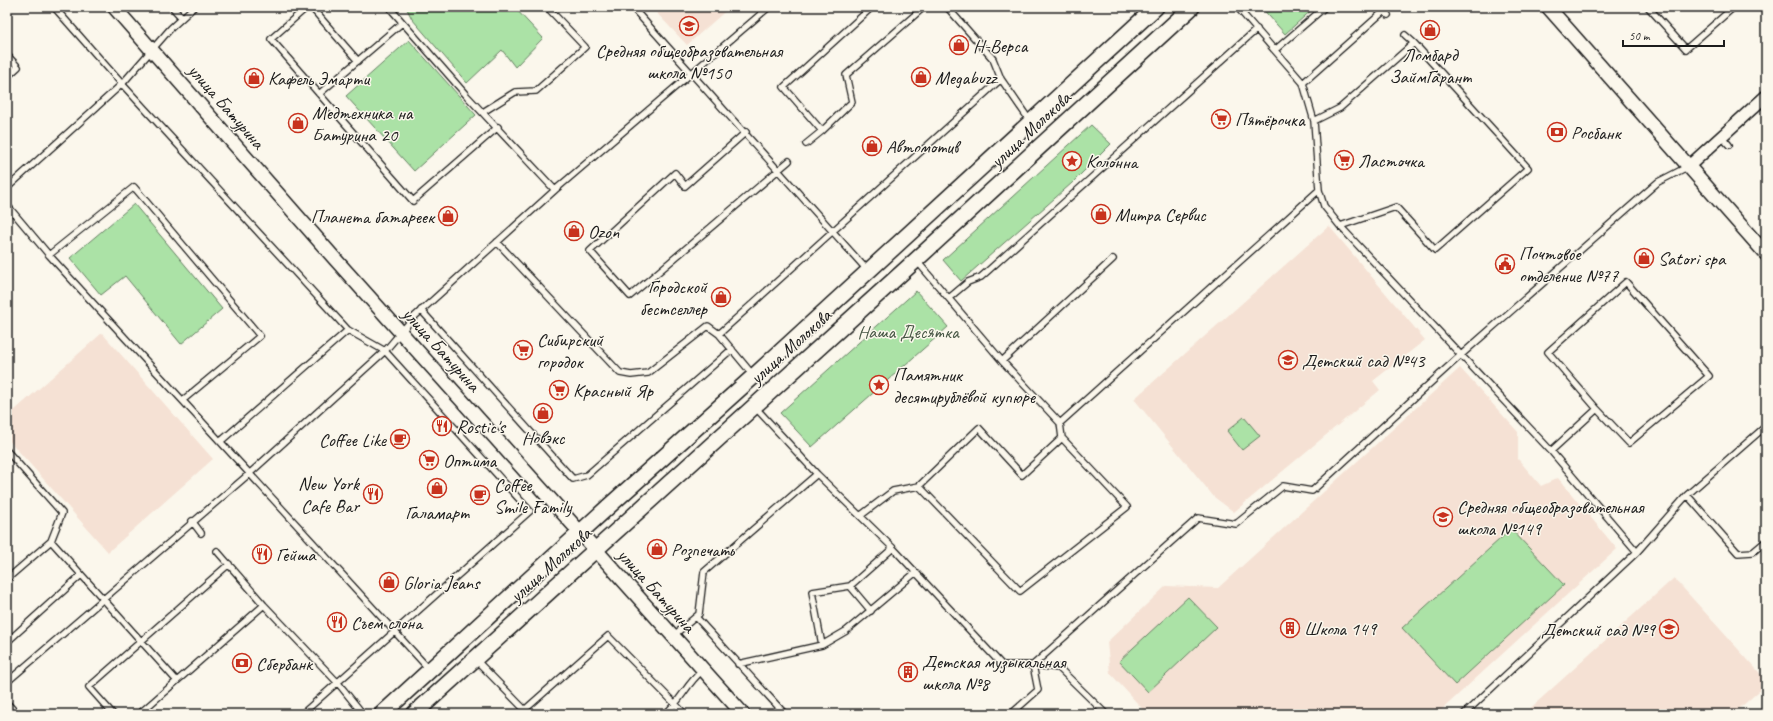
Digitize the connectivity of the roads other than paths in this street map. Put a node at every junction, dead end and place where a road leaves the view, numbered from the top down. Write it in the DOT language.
graph roads {
  1 [pos="54,7"];
  2 [pos="114,7"];
  3 [pos="172,7"];
  4 [pos="194,7"];
  5 [pos="307,7"];
  6 [pos="312,7"];
  7 [pos="389,7"];
  8 [pos="548,7"];
  9 [pos="632,7"];
  10 [pos="769,7"];
  11 [pos="872,7"];
  12 [pos="924,7"];
  13 [pos="947,7"];
  14 [pos="1156,7"];
  15 [pos="1192,7"];
  16 [pos="1237,7"];
  17 [pos="1325,7"];
  18 [pos="1548,7"];
  19 [pos="1648,7"];
  20 [pos="1734,7"];
  21 [pos="1384,11"];
  22 [pos="182,18"];
  23 [pos="402,23"];
  24 [pos="1257,29"];
  25 [pos="1406,35"];
  26 [pos="1414,44"];
  27 [pos="153,50"];
  28 [pos="1275,50"];
  29 [pos="7,55"];
  30 [pos="358,61"];
  31 [pos="693,73"];
  32 [pos="7,77"];
  33 [pos="1001,79"];
  34 [pos="1303,83"];
  35 [pos="122,84"];
  36 [pos="319,94"];
  37 [pos="1766,96"];
  38 [pos="483,112"];
  39 [pos="1314,121"];
  40 [pos="1031,122"];
  41 [pos="498,127"];
  42 [pos="822,131"];
  43 [pos="746,132"];
  44 [pos="806,144"];
  45 [pos="789,161"];
  46 [pos="1689,166"];
  47 [pos="778,169"];
  48 [pos="7,188"];
  49 [pos="555,190"];
  50 [pos="1320,190"];
  51 [pos="7,205"];
  52 [pos="1340,226"];
  53 [pos="832,231"];
  54 [pos="497,242"];
  55 [pos="1766,254"];
  56 [pos="49,255"];
  57 [pos="1113,259"];
  58 [pos="916,260"];
  59 [pos="868,271"];
  60 [pos="949,298"];
  61 [pos="421,310"];
  62 [pos="348,330"];
  63 [pos="401,332"];
  64 [pos="719,334"];
  65 [pos="732,350"];
  66 [pos="385,351"];
  67 [pos="1461,355"];
  68 [pos="1002,361"];
  69 [pos="754,376"];
  70 [pos="183,400"];
  71 [pos="754,406"];
  72 [pos="1597,409"];
  73 [pos="1060,423"];
  74 [pos="1766,426"];
  75 [pos="1062,438"];
  76 [pos="221,441"];
  77 [pos="7,451"];
  78 [pos="1551,451"];
  79 [pos="249,474"];
  80 [pos="817,474"];
  81 [pos="918,486"];
  82 [pos="1687,495"];
  83 [pos="860,516"];
  84 [pos="192,521"];
  85 [pos="581,532"];
  86 [pos="201,533"];
  87 [pos="1766,540"];
  88 [pos="51,541"];
  89 [pos="893,548"];
  90 [pos="596,550"];
  91 [pos="217,551"];
  92 [pos="1637,552"];
  93 [pos="229,564"];
  94 [pos="915,573"];
  95 [pos="81,575"];
  96 [pos="7,579"];
  97 [pos="850,586"];
  98 [pos="103,599"];
  99 [pos="264,605"];
  100 [pos="871,611"];
  101 [pos="696,617"];
  102 [pos="395,632"];
  103 [pos="673,636"];
  104 [pos="141,641"];
  105 [pos="7,642"];
  106 [pos="822,645"];
  107 [pos="475,659"];
  108 [pos="738,664"];
  109 [pos="1033,665"];
  110 [pos="430,670"];
  111 [pos="703,670"];
  112 [pos="177,681"];
  113 [pos="7,682"];
  114 [pos="338,683"];
  115 [pos="7,703"];
  116 [pos="677,704"];
  117 [pos="522,712"];
  118 [pos="17,714"];
  119 [pos="113,714"];
  120 [pos="139,714"];
  121 [pos="302,714"];
  122 [pos="363,714"];
  123 [pos="382,714"];
  124 [pos="414,714"];
  125 [pos="665,714"];
  126 [pos="685,714"];
  127 [pos="743,714"];
  128 [pos="785,714"];
  129 [pos="1011,714"];
  130 [pos="1106,714"];
  131 [pos="1464,714"];
  1 -- 35 [label="lane"];
  2 -- 27 [label="street, улица Батурина"];
  3 -- 22 [label="lane"];
  4 -- 22 [label="lane"];
  5 -- 36 [label="lane"];
  6 -- 30 [label="lane"];
  7 -- 23 [label="lane"];
  8 -- 38 [label="lane"];
  9 -- 31 [label="lane"];
  10 -- 31 [label="lane"];
  11 -- 42 [label="lane"];
  12 -- 42 [label="lane"];
  13 -- 33 [label="lane"];
  14 -- 40 [label="main road, улица Молокова"];
  15 -- 58 [label="main road, улица Молокова"];
  16 -- 24 [label="lane"];
  17 -- 28 [label="lane"];
  18 -- 46 [label="street"];
  19 -- 20 [label="lane"];
  21 -- 34 [label="lane"];
  22 -- 27 [label="lane"];
  23 -- 30 [label="lane"];
  23 -- 38 [label="lane"];
  24 -- 28 [label="lane"];
  24 -- 60 [label="lane"];
  25 -- 26 [label="lane"];
  26 -- 39 [label="lane"];
  26 -- 52 [label="lane"];
  27 -- 35 [label="lane"];
  27 -- 63 [label="street, улица Батурина"];
  28 -- 34 [label="lane"];
  29 -- 32 [label="lane"];
  30 -- 36 [label="lane"];
  31 -- 43 [label="lane"];
  31 -- 49 [label="lane"];
  33 -- 40 [label="lane"];
  33 -- 53 [label="lane"];
  34 -- 39 [label="lane"];
  35 -- 48 [label="lane"];
  35 -- 62 [label="lane"];
  36 -- 41 [label="lane"];
  37 -- 46 [label="street"];
  38 -- 41 [label="lane"];
  39 -- 50 [label="lane"];
  40 -- 59 [label="main road, улица Молокова"];
  41 -- 49 [label="lane"];
  42 -- 44 [label="lane"];
  43 -- 47 [label="lane"];
  43 -- 47 [label="lane"];
  45 -- 47 [label="lane"];
  46 -- 55 [label="street"];
  46 -- 67 [label="lane"];
  47 -- 53 [label="lane"];
  49 -- 54 [label="lane"];
  50 -- 52 [label="lane"];
  50 -- 73 [label="lane"];
  51 -- 56 [label="lane"];
  52 -- 67 [label="lane"];
  53 -- 59 [label="lane"];
  53 -- 64 [label="lane"];
  54 -- 61 [label="lane"];
  54 -- 64 [label="lane"];
  56 -- 70 [label="lane"];
  56 -- 70 [label="lane"];
  57 -- 68 [label="lane"];
  58 -- 60 [label="lane"];
  58 -- 71 [label="main road, улица Молокова"];
  59 -- 69 [label="main road, улица Молокова"];
  60 -- 68 [label="lane"];
  61 -- 63 [label="lane"];
  61 -- 65 [label="lane"];
  62 -- 66 [label="lane"];
  62 -- 76 [label="lane"];
  63 -- 66 [label="lane"];
  63 -- 85 [label="street, улица Батурина"];
  64 -- 65 [label="lane"];
  65 -- 69 [label="lane"];
  66 -- 79 [label="lane"];
  66 -- 102 [label="lane"];
  67 -- 78 [label="lane"];
  67 -- 109 [label="lane"];
  68 -- 73 [label="lane"];
  69 -- 85 [label="main road, улица Молокова"];
  70 -- 76 [label="lane"];
  71 -- 80 [label="lane"];
  71 -- 90 [label="main road, улица Молокова"];
  72 -- 72 [label="lane"];
  72 -- 78 [label="lane"];
  73 -- 75 [label="lane"];
  74 -- 82 [label="lane"];
  75 -- 81 [label="lane"];
  75 -- 81 [label="lane"];
  76 -- 79 [label="lane"];
  77 -- 88 [label="lane"];
  78 -- 92 [label="lane"];
  79 -- 84 [label="lane"];
  79 -- 102 [label="lane"];
  80 -- 83 [label="lane"];
  80 -- 101 [label="lane"];
  81 -- 83 [label="lane"];
  82 -- 87 [label="lane"];
  82 -- 92 [label="lane"];
  83 -- 89 [label="lane"];
  84 -- 86 [label="lane"];
  84 -- 98 [label="lane"];
  85 -- 90 [label="street, улица Батурина"];
  85 -- 110 [label="main road, улица Молокова"];
  88 -- 95 [label="lane"];
  88 -- 96 [label="lane"];
  89 -- 94 [label="lane"];
  89 -- 97 [label="lane"];
  90 -- 103 [label="street, улица Батурина"];
  90 -- 107 [label="main road, улица Молокова"];
  91 -- 93 [label="lane"];
  92 -- 131 [label="lane"];
  93 -- 99 [label="lane"];
  93 -- 104 [label="lane"];
  94 -- 100 [label="lane"];
  94 -- 109 [label="lane"];
  95 -- 98 [label="lane"];
  95 -- 105 [label="lane"];
  97 -- 100 [label="lane"];
  97 -- 106 [label="lane"];
  98 -- 104 [label="lane"];
  98 -- 113 [label="lane"];
  99 -- 112 [label="lane"];
  99 -- 114 [label="lane"];
  100 -- 106 [label="lane"];
  101 -- 103 [label="lane"];
  101 -- 108 [label="lane"];
  102 -- 110 [label="lane"];
  102 -- 114 [label="lane"];
  103 -- 111 [label="street, улица Батурина"];
  104 -- 112 [label="lane"];
  104 -- 119 [label="lane"];
  106 -- 108 [label="lane"];
  107 -- 117 [label="lane"];
  107 -- 124 [label="main road, улица Молокова"];
  108 -- 128 [label="lane"];
  109 -- 129 [label="lane"];
  109 -- 130 [label="lane"];
  110 -- 123 [label="main road, улица Молокова"];
  111 -- 116 [label="lane"];
  111 -- 127 [label="street, улица Батурина"];
  112 -- 120 [label="lane"];
  114 -- 121 [label="lane"];
  114 -- 122 [label="lane"];
  115 -- 118 [label="lane"];
  116 -- 117 [label="lane"];
  116 -- 125 [label="lane"];
  116 -- 126 [label="lane"];
}
